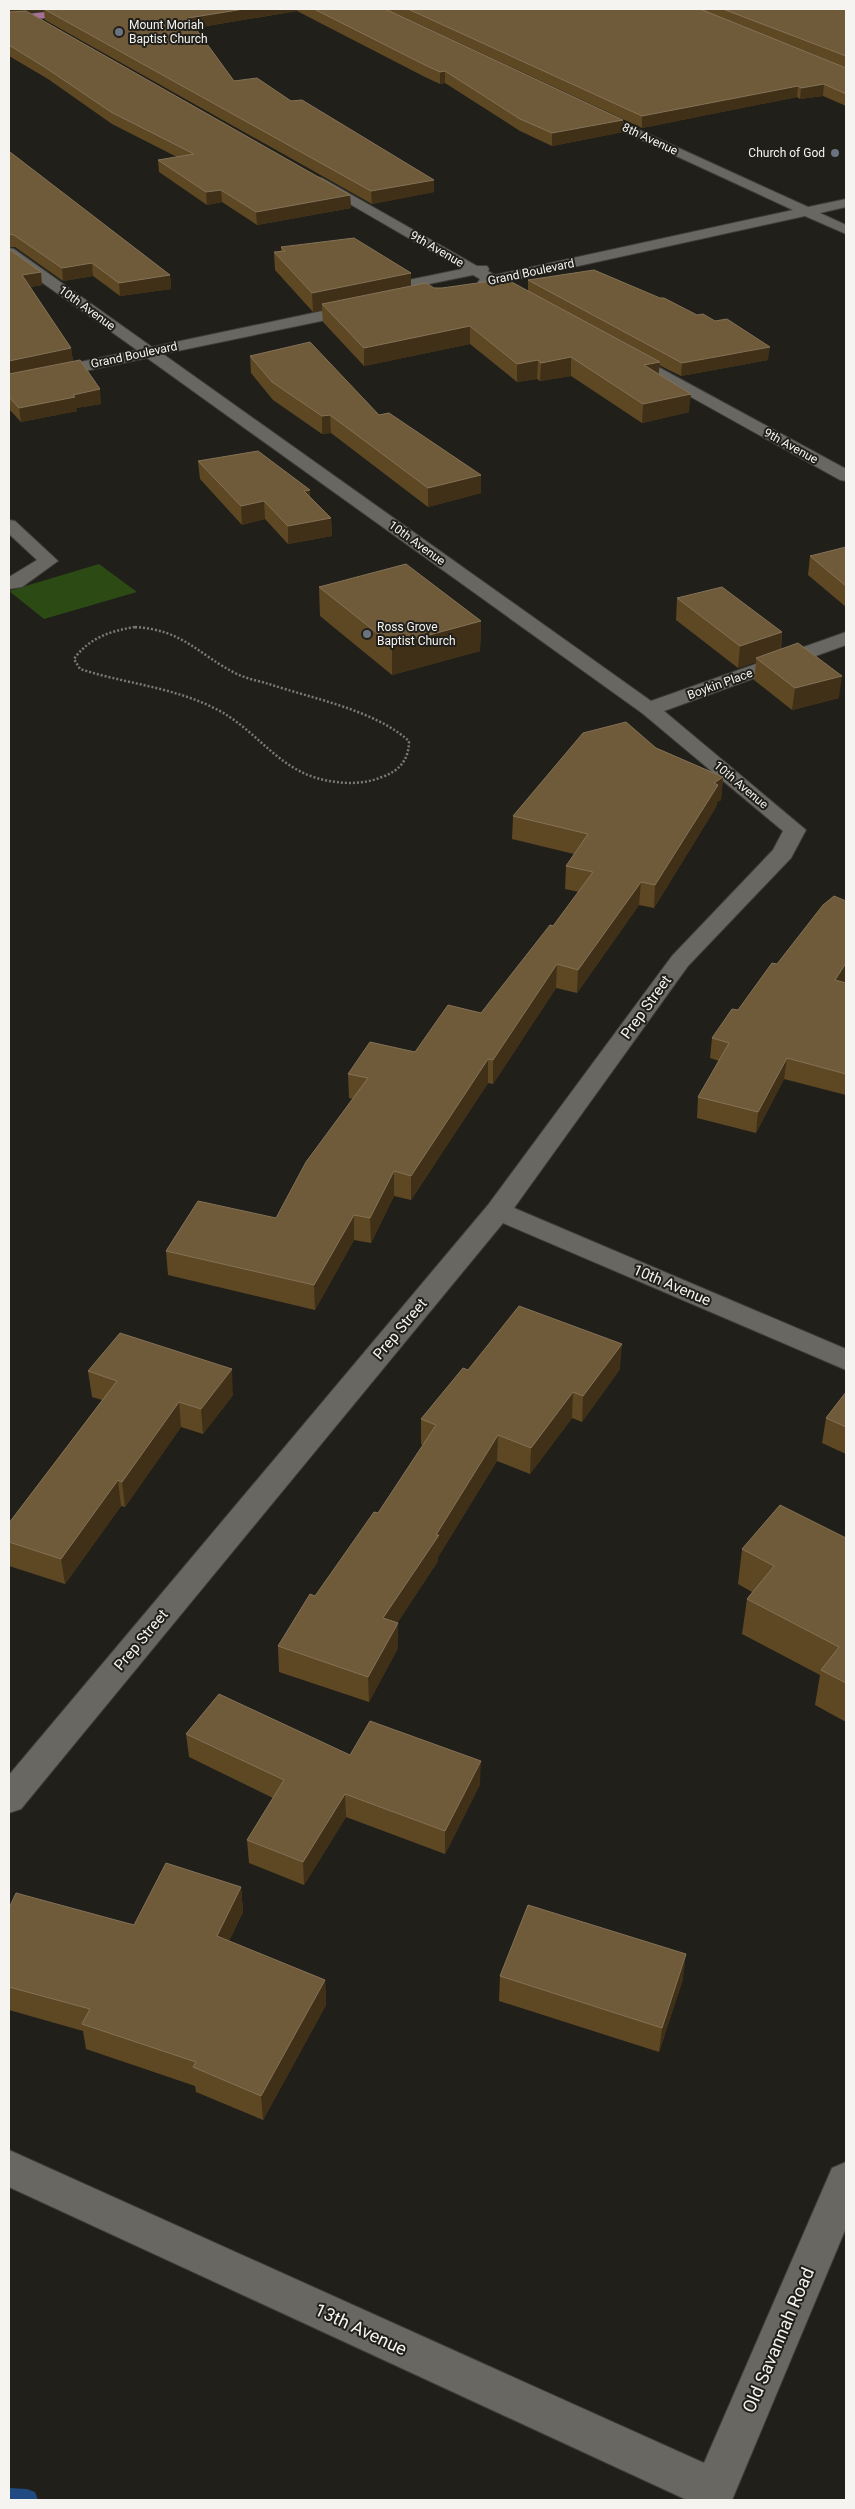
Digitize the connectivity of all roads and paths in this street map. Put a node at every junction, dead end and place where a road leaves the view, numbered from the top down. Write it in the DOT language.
graph roads {
  1 [pos="102,9"];
  2 [pos="30,17"];
  3 [pos="9,19"];
  4 [pos="47,26"];
  5 [pos="574,104"];
  6 [pos="304,173"];
  7 [pos="846,190"];
  8 [pos="787,203"];
  9 [pos="846,203"];
  10 [pos="805,212"];
  11 [pos="846,230"];
  12 [pos="9,252"];
  13 [pos="475,271"];
  14 [pos="492,280"];
  15 [pos="536,304"];
  16 [pos="133,340"];
  17 [pos="114,344"];
  18 [pos="613,347"];
  19 [pos="85,350"];
  20 [pos="150,352"];
  21 [pos="9,367"];
  22 [pos="9,382"];
  23 [pos="846,476"];
  24 [pos="9,525"];
  25 [pos="9,583"];
  26 [pos="846,638"];
  27 [pos="187,643"];
  28 [pos="649,709"];
  29 [pos="783,853"];
  30 [pos="498,1211"];
  31 [pos="846,1360"];
  32 [pos="9,1799"];
  33 [pos="9,2168"];
  34 [pos="846,2181"];
  35 [pos="712,2495"];
  1 -- 2 [label="main road"];
  2 -- 3 [label="main road"];
  2 -- 4 [label="street"];
  5 -- 8 [label="street, 8th Avenue"];
  6 -- 13 [label="street, 9th Avenue"];
  7 -- 8 [label="street, Grand Boulevard"];
  8 -- 10 [label="street, 8th Avenue"];
  8 -- 13 [label="street, Grand Boulevard"];
  9 -- 10 [label="street, Grand Boulevard"];
  10 -- 11 [label="street, 8th Avenue"];
  10 -- 14 [label="street, Grand Boulevard"];
  12 -- 16 [label="street, 10th Avenue"];
  13 -- 14 [label="street, 9th Avenue"];
  13 -- 16 [label="street, Grand Boulevard"];
  14 -- 15 [label="street, 9th Avenue"];
  14 -- 20 [label="street, Grand Boulevard"];
  16 -- 17 [label="street, Grand Boulevard"];
  16 -- 20 [label="street, 10th Avenue"];
  18 -- 23 [label="street, 9th Avenue"];
  19 -- 21 [label="street, Grand Boulevard"];
  20 -- 22 [label="street, Grand Boulevard"];
  20 -- 28 [label="street, 10th Avenue"];
  24 -- 25 [label="street"];
  26 -- 28 [label="street, Boykin Place"];
  27 -- 27 [label="path"];
  28 -- 29 [label="street, 10th Avenue"];
  29 -- 30 [label="street, Prep Street"];
  30 -- 31 [label="street, 10th Avenue"];
  30 -- 32 [label="street, Prep Street"];
  33 -- 35 [label="street, 13th Avenue"];
  34 -- 35 [label="street, Old Savannah Road"];
}
